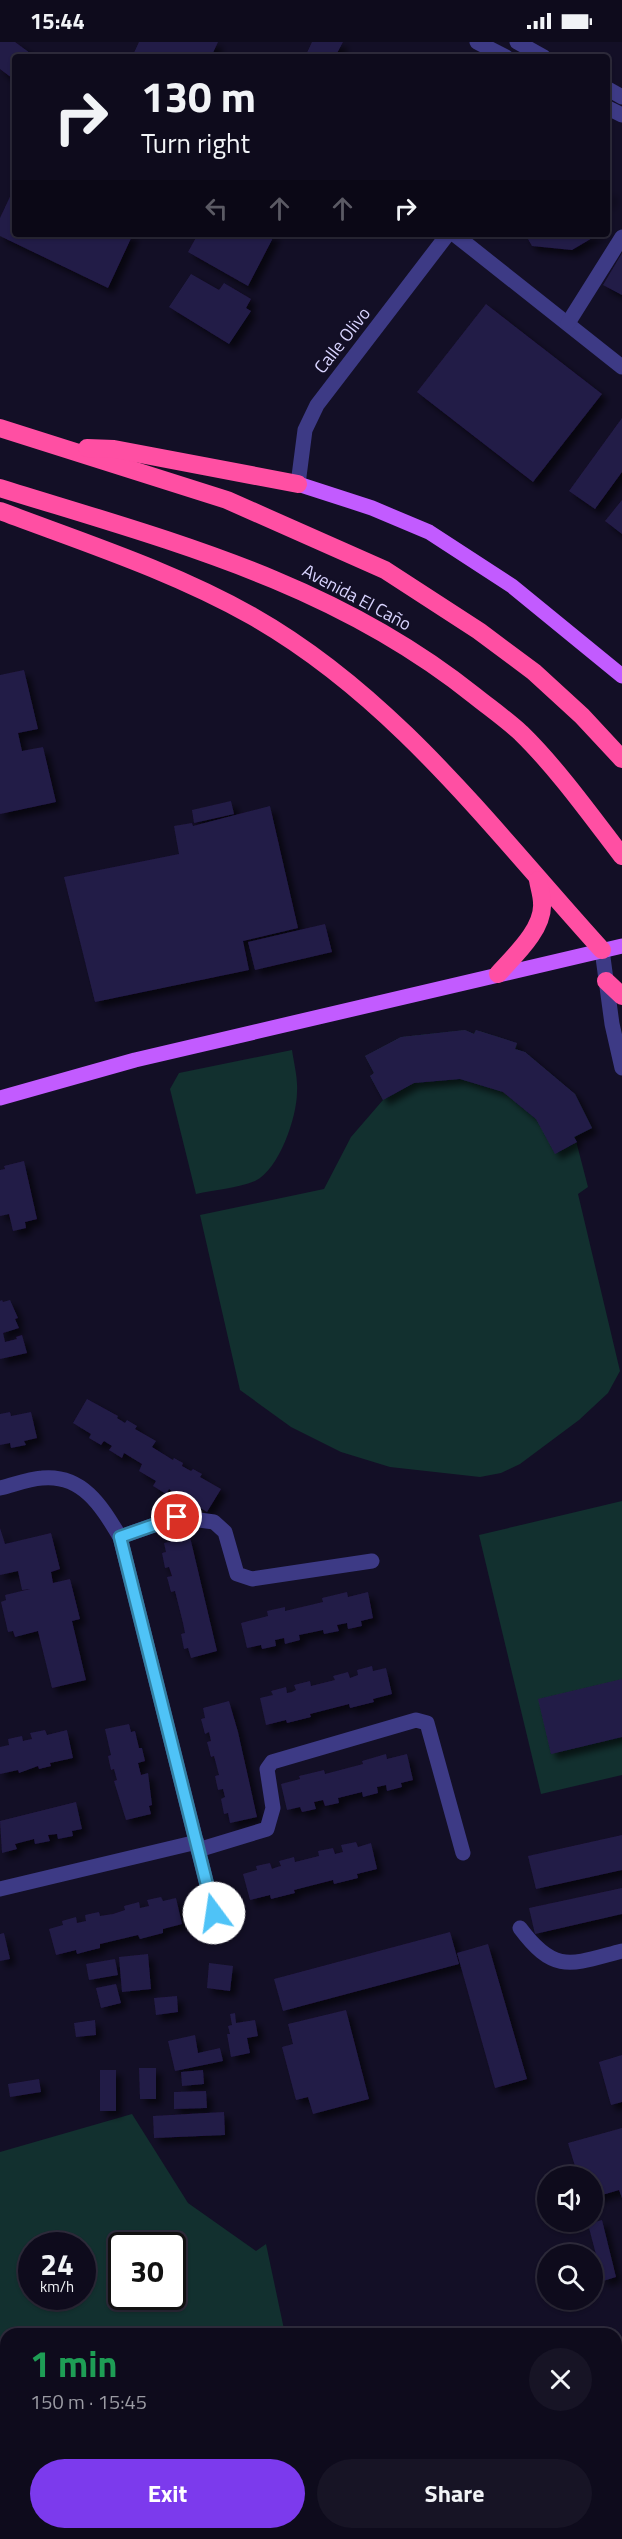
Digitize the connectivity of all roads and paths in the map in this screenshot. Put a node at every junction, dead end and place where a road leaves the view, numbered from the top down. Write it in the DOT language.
graph roads {
  1 [pos="477,42"];
  2 [pos="517,42"];
  3 [pos="500,54"];
  4 [pos="539,54"];
  5 [pos="446,237"];
  6 [pos="458,237"];
  7 [pos="622,237"];
  8 [pos="568,323"];
  9 [pos="622,367"];
  10 [pos="0,428"];
  11 [pos="68,448"];
  12 [pos="298,484"];
  13 [pos="0,488"];
  14 [pos="0,511"];
  15 [pos="622,676"];
  16 [pos="622,759"];
  17 [pos="622,856"];
  18 [pos="538,880"];
  19 [pos="622,946"];
  20 [pos="602,950"];
  21 [pos="498,974"];
  22 [pos="606,981"];
  23 [pos="622,996"];
  24 [pos="622,1068"];
  25 [pos="0,1098"];
  26 [pos="0,1488"];
  27 [pos="120,1537"];
  28 [pos="372,1561"];
  29 [pos="197,1846"];
  30 [pos="463,1853"];
  31 [pos="0,1888"];
  32 [pos="214,1913"];
  33 [pos="520,1928"];
  34 [pos="622,1951"];
  1 -- 3 [label="street"];
  2 -- 4 [label="street"];
  5 -- 12 [label="street, Calle Olivo"];
  6 -- 8 [label="street"];
  7 -- 8 [label="street"];
  8 -- 9 [label="street"];
  10 -- 11 [label="highway, Avenida El Caño"];
  11 -- 12 [label="highway"];
  11 -- 16 [label="highway, Avenida El Caño"];
  12 -- 15 [label="main road"];
  13 -- 17 [label="highway, Avenida El Caño"];
  14 -- 18 [label="highway"];
  18 -- 20 [label="highway"];
  18 -- 21 [label="highway"];
  19 -- 20 [label="main road"];
  20 -- 21 [label="main road"];
  20 -- 22 [label="street"];
  21 -- 25 [label="main road"];
  22 -- 23 [label="highway"];
  22 -- 24 [label="street"];
  26 -- 27 [label="street"];
  27 -- 28 [label="street"];
  27 -- 29 [label="street"];
  29 -- 30 [label="street"];
  29 -- 31 [label="street"];
  29 -- 32 [label="street"];
  33 -- 34 [label="street"];
}
